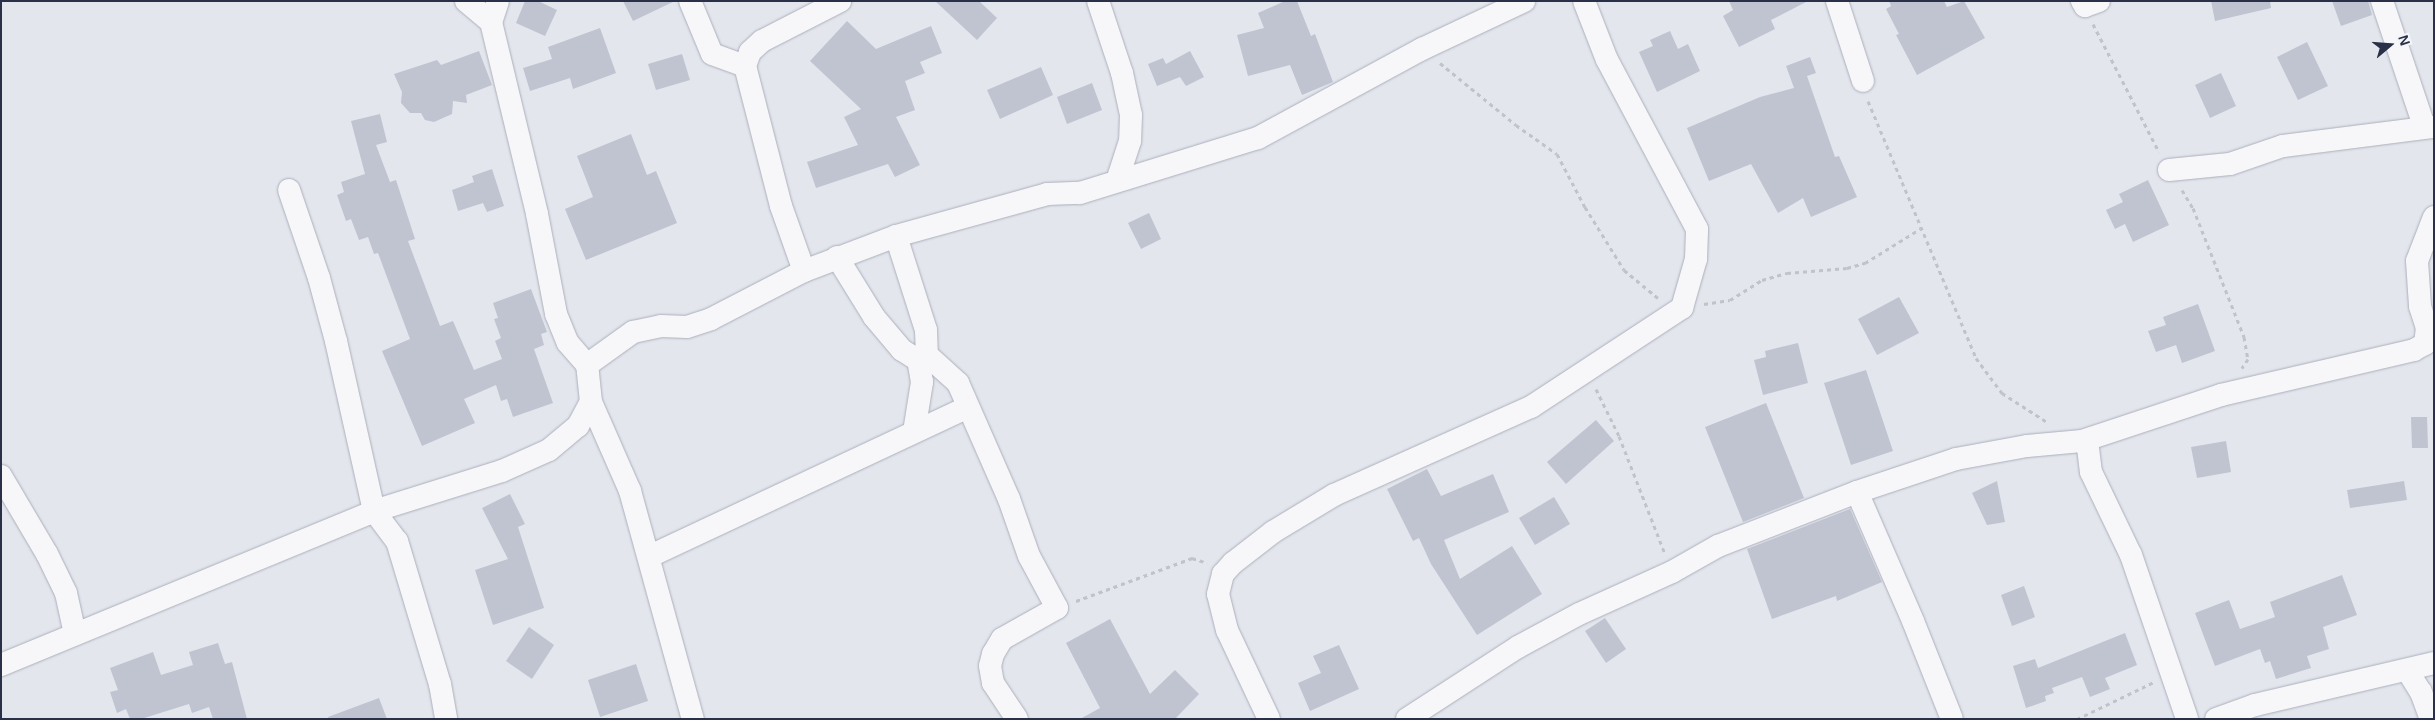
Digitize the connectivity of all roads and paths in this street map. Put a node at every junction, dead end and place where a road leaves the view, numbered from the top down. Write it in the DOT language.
graph roads {
  1 [pos="466,1"];
  2 [pos="690,1"];
  3 [pos="840,1"];
  4 [pos="1098,1"];
  5 [pos="1524,1"];
  6 [pos="1584,1"];
  7 [pos="1837,1"];
  8 [pos="2382,1"];
  9 [pos="2089,3"];
  10 [pos="494,12"];
  11 [pos="1422,48"];
  12 [pos="745,66"];
  13 [pos="1863,81"];
  14 [pos="2429,127"];
  15 [pos="1130,141"];
  16 [pos="2169,170"];
  17 [pos="1148,172"];
  18 [pos="1117,181"];
  19 [pos="289,190"];
  20 [pos="2434,217"];
  21 [pos="1920,229"];
  22 [pos="896,236"];
  23 [pos="837,257"];
  24 [pos="804,271"];
  25 [pos="1678,311"];
  26 [pos="922,358"];
  27 [pos="587,365"];
  28 [pos="1586,368"];
  29 [pos="2221,395"];
  30 [pos="591,402"];
  31 [pos="968,407"];
  32 [pos="914,432"];
  33 [pos="2085,441"];
  34 [pos="1,476"];
  35 [pos="1857,492"];
  36 [pos="374,511"];
  37 [pos="650,556"];
  38 [pos="1672,572"];
  39 [pos="1223,574"];
  40 [pos="1056,608"];
  41 [pos="75,634"];
  42 [pos="2434,662"];
  43 [pos="1,665"];
  44 [pos="2408,670"];
  45 [pos="2172,674"];
  46 [pos="446,719"];
  47 [pos="693,719"];
  48 [pos="1017,719"];
  49 [pos="1269,719"];
  50 [pos="1407,719"];
  51 [pos="1952,719"];
  52 [pos="2078,719"];
  53 [pos="2187,719"];
  54 [pos="2216,719"];
  55 [pos="2431,719"];
  1 -- 10 [label="street"];
  2 -- 12 [label="street"];
  3 -- 12 [label="street"];
  4 -- 15 [label="street"];
  5 -- 11 [label="street"];
  6 -- 25 [label="street"];
  7 -- 13 [label="street"];
  8 -- 14 [label="street"];
  9 -- 16 [label="path"];
  10 -- 27 [label="street"];
  11 -- 17 [label="street"];
  11 -- 25 [label="path"];
  12 -- 24 [label="street"];
  13 -- 21 [label="path"];
  14 -- 16 [label="street"];
  15 -- 17 [label="street"];
  15 -- 18 [label="street"];
  16 -- 29 [label="path"];
  17 -- 18 [label="street"];
  18 -- 22 [label="street"];
  19 -- 36 [label="street"];
  20 -- 29 [label="street"];
  21 -- 25 [label="path"];
  21 -- 33 [label="path"];
  22 -- 23 [label="street"];
  22 -- 26 [label="street"];
  23 -- 24 [label="street"];
  23 -- 26 [label="street"];
  24 -- 27 [label="street"];
  25 -- 28 [label="street"];
  26 -- 31 [label="street"];
  26 -- 32 [label="street"];
  27 -- 30 [label="street"];
  28 -- 38 [label="path"];
  28 -- 39 [label="street"];
  29 -- 33 [label="street"];
  30 -- 36 [label="street"];
  30 -- 37 [label="street"];
  31 -- 32 [label="street"];
  31 -- 40 [label="street"];
  32 -- 37 [label="street"];
  33 -- 35 [label="street"];
  33 -- 45 [label="street"];
  34 -- 41 [label="street"];
  35 -- 38 [label="street"];
  35 -- 51 [label="street"];
  36 -- 41 [label="street"];
  36 -- 46 [label="street"];
  37 -- 47 [label="street"];
  38 -- 50 [label="street"];
  39 -- 40 [label="path"];
  39 -- 49 [label="street"];
  40 -- 48 [label="street"];
  41 -- 43 [label="street"];
  42 -- 44 [label="street"];
  44 -- 54 [label="street"];
  44 -- 55 [label="street"];
  45 -- 52 [label="path"];
  45 -- 53 [label="street"];
}
